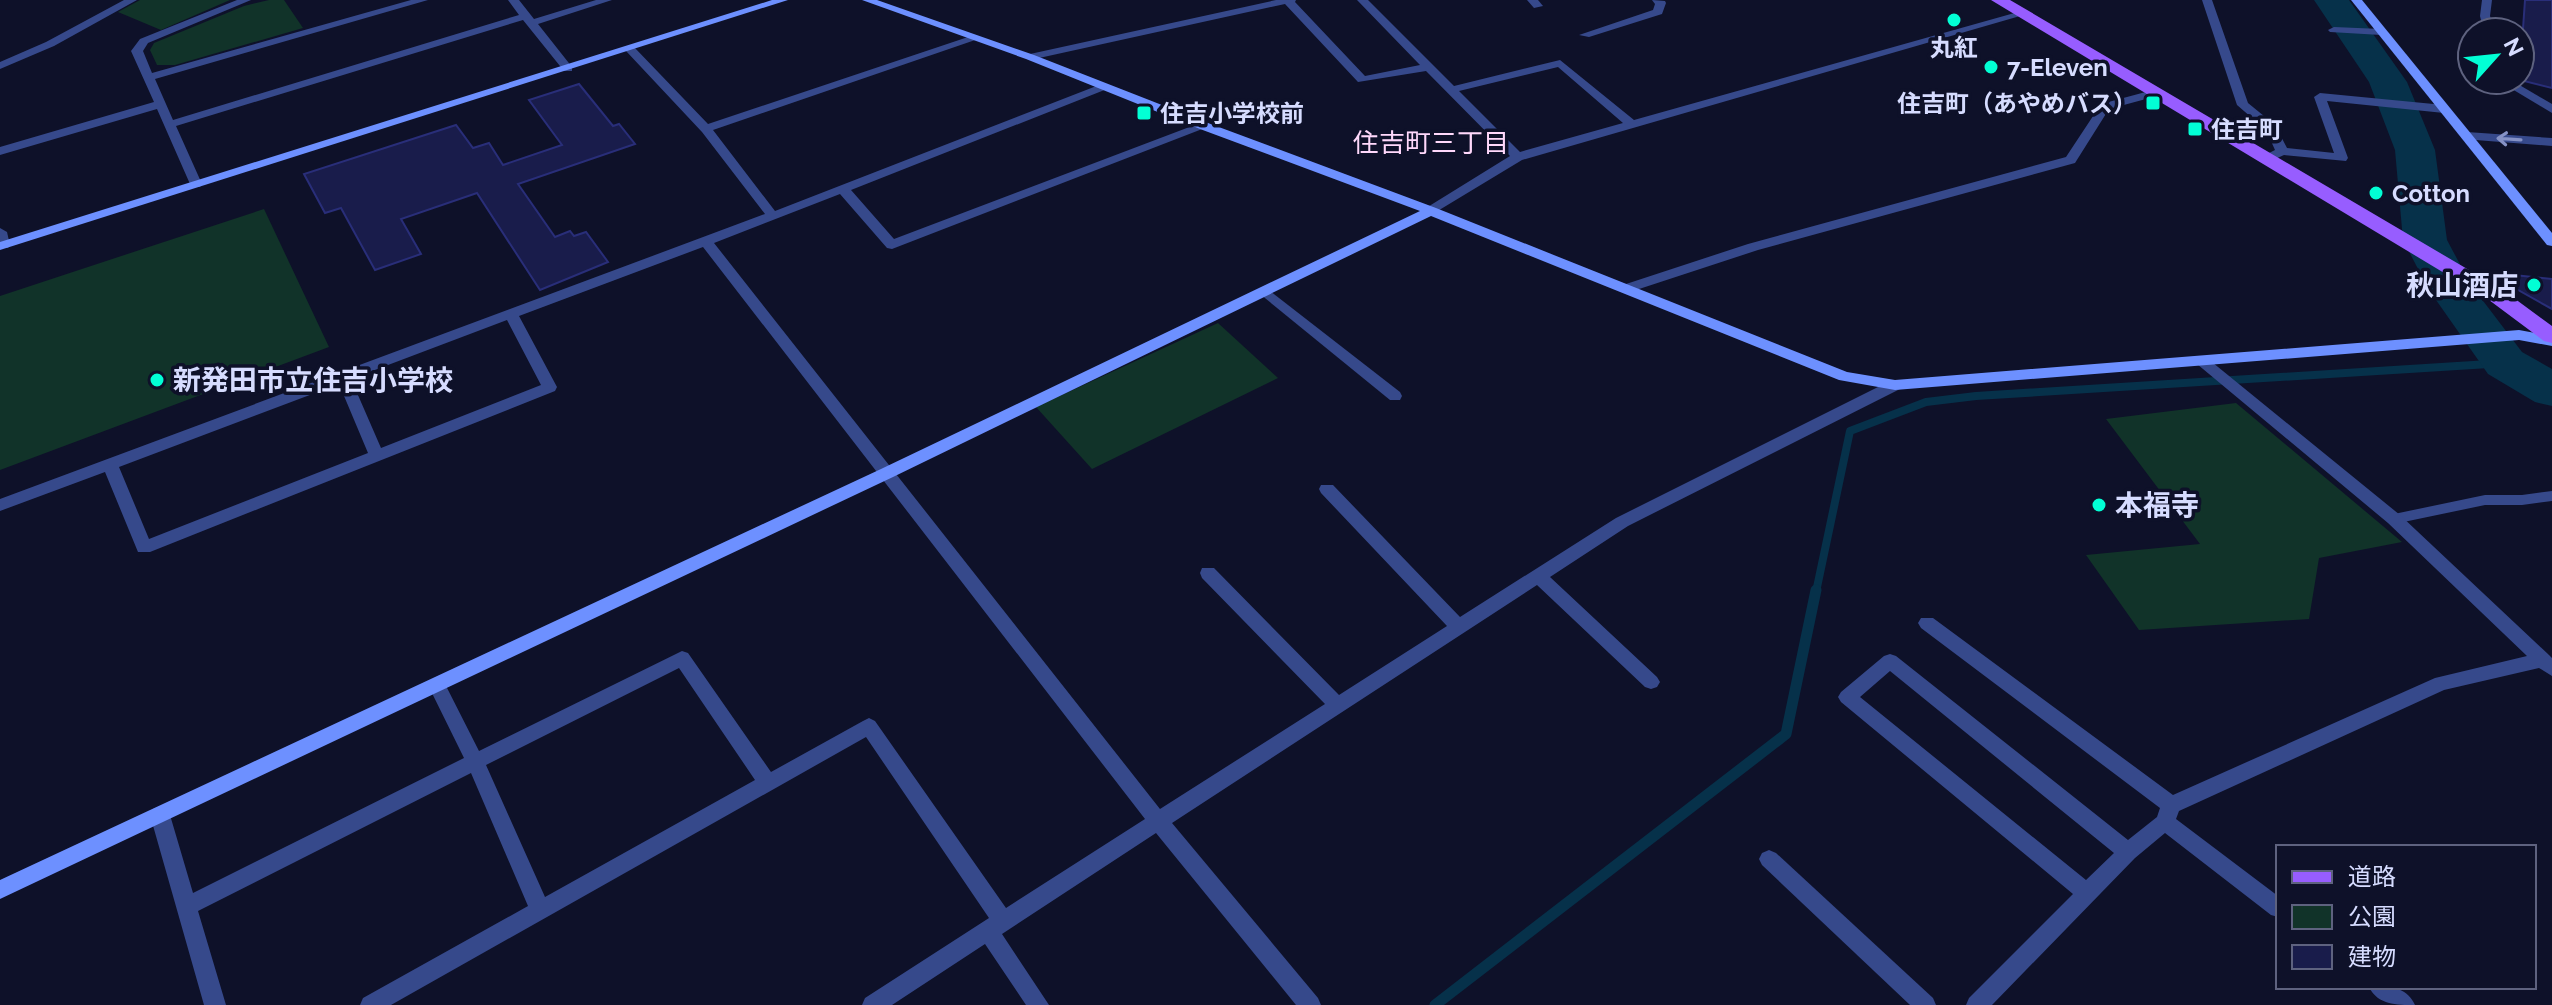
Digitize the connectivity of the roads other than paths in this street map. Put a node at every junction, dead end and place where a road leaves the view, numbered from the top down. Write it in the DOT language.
graph roads {
  1 [pos="132,0"];
  2 [pos="246,0"];
  3 [pos="423,0"];
  4 [pos="513,0"];
  5 [pos="607,0"];
  6 [pos="783,0"];
  7 [pos="867,0"];
  8 [pos="1289,0"];
  9 [pos="1362,0"];
  10 [pos="1657,0"];
  11 [pos="1999,0"];
  12 [pos="2207,0"];
  13 [pos="2356,0"];
  14 [pos="2022,14"];
  15 [pos="528,20"];
  16 [pos="2334,30"];
  17 [pos="2381,32"];
  18 [pos="1585,35"];
  19 [pos="975,38"];
  20 [pos="630,49"];
  21 [pos="1030,57"];
  22 [pos="0,66"];
  23 [pos="1428,67"];
  24 [pos="568,69"];
  25 [pos="149,77"];
  26 [pos="1103,87"];
  27 [pos="1451,90"];
  28 [pos="2153,94"];
  29 [pos="2530,96"];
  30 [pos="161,104"];
  31 [pos="2444,109"];
  32 [pos="2552,109"];
  33 [pos="172,124"];
  34 [pos="1204,126"];
  35 [pos="1633,126"];
  36 [pos="706,129"];
  37 [pos="2467,136"];
  38 [pos="2552,142"];
  39 [pos="0,151"];
  40 [pos="2274,155"];
  41 [pos="1518,157"];
  42 [pos="196,184"];
  43 [pos="842,188"];
  44 [pos="1431,211"];
  45 [pos="773,216"];
  46 [pos="1,241"];
  47 [pos="706,241"];
  48 [pos="2552,242"];
  49 [pos="1628,288"];
  50 [pos="1265,291"];
  51 [pos="511,314"];
  52 [pos="2552,339"];
  53 [pos="2202,361"];
  54 [pos="343,377"];
  55 [pos="1895,385"];
  56 [pos="1395,396"];
  57 [pos="377,456"];
  58 [pos="110,464"];
  59 [pos="887,473"];
  60 [pos="1327,489"];
  61 [pos="2552,496"];
  62 [pos="0,505"];
  63 [pos="2394,519"];
  64 [pos="1208,573"];
  65 [pos="1538,576"];
  66 [pos="1927,623"];
  67 [pos="1459,627"];
  68 [pos="2548,664"];
  69 [pos="1651,682"];
  70 [pos="437,685"];
  71 [pos="1338,705"];
  72 [pos="476,763"];
  73 [pos="768,783"];
  74 [pos="2168,813"];
  75 [pos="160,815"];
  76 [pos="1158,821"];
  77 [pos="2128,852"];
  78 [pos="1769,859"];
  79 [pos="0,890"];
  80 [pos="2088,894"];
  81 [pos="2276,906"];
  82 [pos="186,907"];
  83 [pos="541,912"];
  84 [pos="995,926"];
  85 [pos="2383,989"];
  86 [pos="215,1005"];
  87 [pos="371,1005"];
  88 [pos="873,1005"];
  89 [pos="1038,1005"];
  90 [pos="1310,1005"];
  91 [pos="1925,1005"];
  92 [pos="1977,1005"];
  93 [pos="2404,1005"];
  1 -- 22 [label="street"];
  2 -- 25 [label="street"];
  3 -- 25 [label="street"];
  4 -- 15 [label="street"];
  5 -- 15 [label="street"];
  6 -- 20 [label="street"];
  7 -- 19 [label="street"];
  8 -- 21 [label="street"];
  8 -- 23 [label="street"];
  9 -- 23 [label="street"];
  10 -- 18 [label="street"];
  11 -- 14 [label="main road"];
  12 -- 40 [label="street"];
  13 -- 17 [label="street"];
  14 -- 28 [label="main road"];
  14 -- 35 [label="street"];
  15 -- 24 [label="street"];
  15 -- 33 [label="street"];
  16 -- 17 [label="street"];
  17 -- 31 [label="street"];
  19 -- 21 [label="street"];
  19 -- 36 [label="street"];
  20 -- 24 [label="street"];
  20 -- 36 [label="street"];
  21 -- 26 [label="street"];
  23 -- 27 [label="street"];
  24 -- 42 [label="street"];
  25 -- 30 [label="street"];
  26 -- 34 [label="street"];
  26 -- 43 [label="street"];
  27 -- 35 [label="street"];
  27 -- 41 [label="street"];
  28 -- 40 [label="main road"];
  28 -- 49 [label="street"];
  29 -- 32 [label="street"];
  30 -- 33 [label="street"];
  30 -- 39 [label="street"];
  31 -- 37 [label="street"];
  31 -- 40 [label="street"];
  33 -- 42 [label="street"];
  34 -- 43 [label="street"];
  34 -- 44 [label="street"];
  35 -- 41 [label="street"];
  36 -- 45 [label="street"];
  38 -- 37 [label="street, one-way"];
  37 -- 48 [label="street"];
  40 -- 52 [label="main road"];
  41 -- 44 [label="street"];
  42 -- 46 [label="street"];
  43 -- 45 [label="street"];
  44 -- 49 [label="street"];
  44 -- 50 [label="street"];
  45 -- 47 [label="street"];
  47 -- 51 [label="street"];
  47 -- 59 [label="street"];
  49 -- 55 [label="street"];
  50 -- 56 [label="street"];
  50 -- 59 [label="street"];
  51 -- 54 [label="street"];
  51 -- 57 [label="street"];
  52 -- 53 [label="street"];
  53 -- 55 [label="street"];
  53 -- 63 [label="street"];
  54 -- 57 [label="street"];
  54 -- 58 [label="street"];
  55 -- 65 [label="street"];
  57 -- 58 [label="street"];
  58 -- 62 [label="street"];
  59 -- 70 [label="street"];
  59 -- 76 [label="street"];
  60 -- 67 [label="street"];
  61 -- 63 [label="lane"];
  63 -- 68 [label="street"];
  64 -- 71 [label="street"];
  65 -- 67 [label="street"];
  65 -- 69 [label="street"];
  66 -- 74 [label="street"];
  67 -- 71 [label="street"];
  68 -- 74 [label="street"];
  70 -- 72 [label="street"];
  70 -- 75 [label="street"];
  71 -- 76 [label="street"];
  72 -- 73 [label="street"];
  72 -- 82 [label="street"];
  72 -- 83 [label="street"];
  73 -- 83 [label="street"];
  73 -- 84 [label="street"];
  74 -- 77 [label="street"];
  74 -- 81 [label="street"];
  75 -- 79 [label="street"];
  75 -- 82 [label="street"];
  76 -- 84 [label="street"];
  76 -- 90 [label="street"];
  77 -- 80 [label="street"];
  77 -- 80 [label="street"];
  78 -- 91 [label="street"];
  80 -- 92 [label="street"];
  82 -- 86 [label="street"];
  83 -- 87 [label="street"];
  84 -- 88 [label="street"];
  84 -- 89 [label="street"];
  85 -- 93 [label="street"];
}
